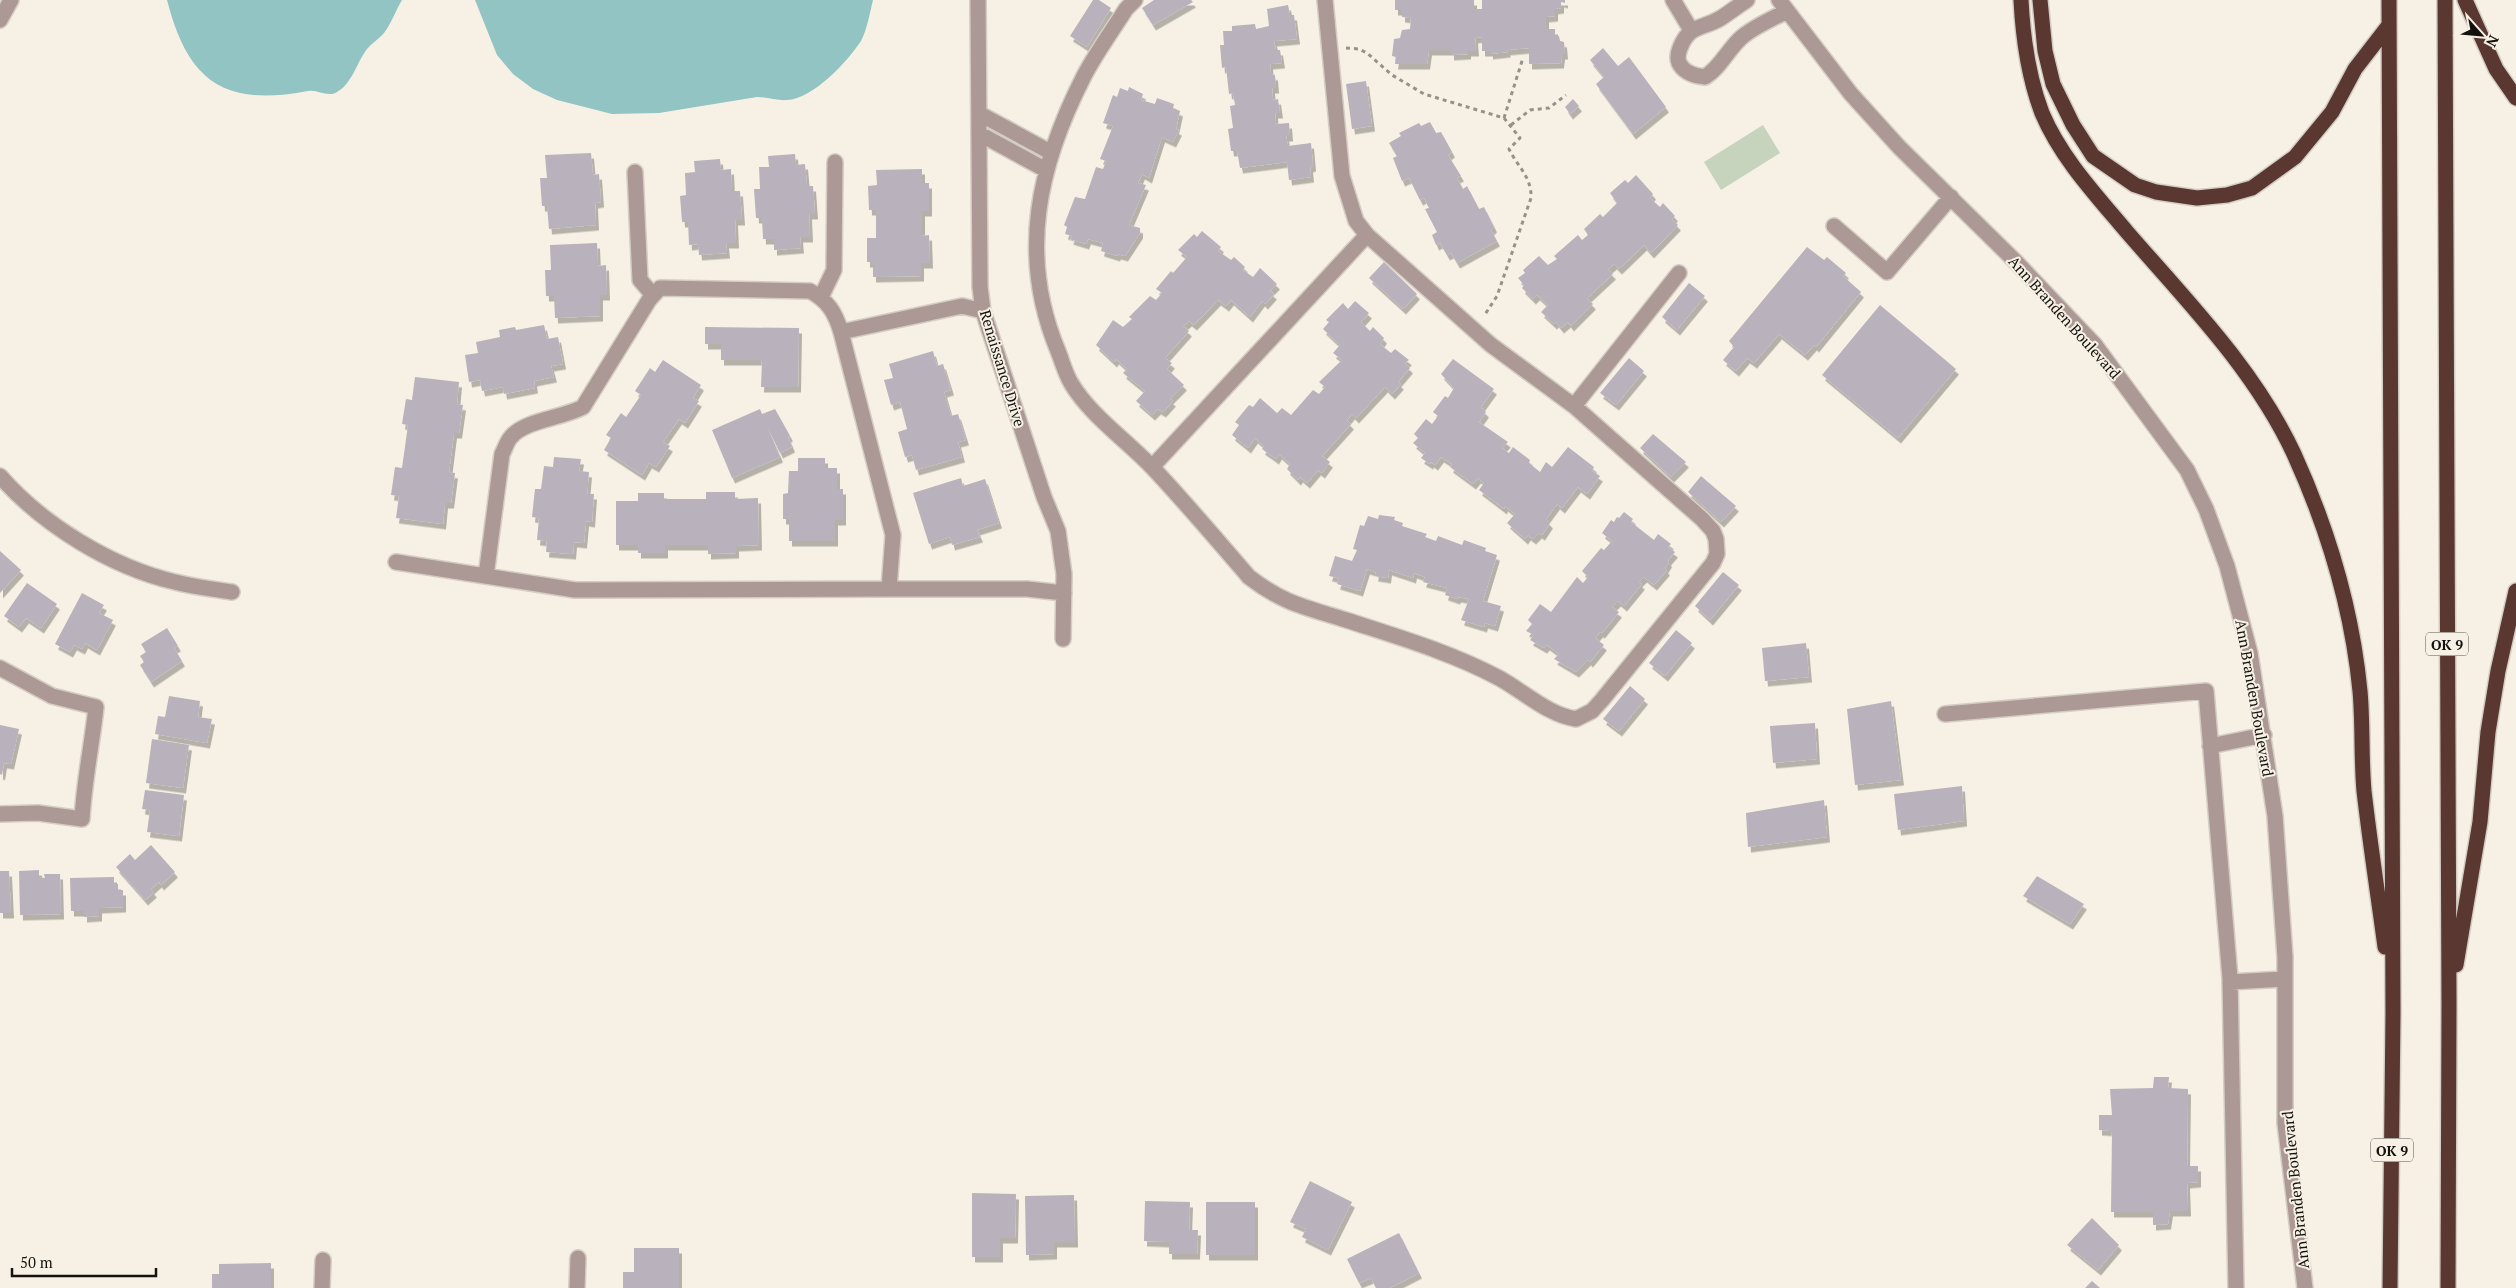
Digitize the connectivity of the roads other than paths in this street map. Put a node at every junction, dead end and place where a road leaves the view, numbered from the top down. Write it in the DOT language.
graph roads {
  1 [pos="978,0"];
  2 [pos="1135,0"];
  3 [pos="1325,0"];
  4 [pos="1673,0"];
  5 [pos="1747,0"];
  6 [pos="2021,0"];
  7 [pos="2040,0"];
  8 [pos="2389,0"];
  9 [pos="2445,0"];
  10 [pos="2465,0"];
  11 [pos="1783,5"];
  12 [pos="2389,25"];
  13 [pos="1691,30"];
  14 [pos="2516,98"];
  15 [pos="980,114"];
  16 [pos="980,134"];
  17 [pos="1052,153"];
  18 [pos="835,162"];
  19 [pos="1046,170"];
  20 [pos="635,172"];
  21 [pos="1951,197"];
  22 [pos="1834,226"];
  23 [pos="1367,235"];
  24 [pos="1679,273"];
  25 [pos="653,295"];
  26 [pos="821,297"];
  27 [pos="983,311"];
  28 [pos="841,332"];
  29 [pos="1574,406"];
  30 [pos="1152,467"];
  31 [pos="0,476"];
  32 [pos="396,562"];
  33 [pos="486,576"];
  34 [pos="889,589"];
  35 [pos="2516,591"];
  36 [pos="232,592"];
  37 [pos="1064,593"];
  38 [pos="1064,639"];
  39 [pos="0,668"];
  40 [pos="1945,714"];
  41 [pos="2264,735"];
  42 [pos="2210,746"];
  43 [pos="0,814"];
  44 [pos="2285,979"];
  45 [pos="2230,982"];
  46 [pos="2449,1006"];
  47 [pos="2394,1013"];
  48 [pos="578,1258"];
  49 [pos="323,1260"];
  50 [pos="322,1288"];
  51 [pos="577,1288"];
  52 [pos="2236,1288"];
  53 [pos="2305,1288"];
  54 [pos="2390,1288"];
  55 [pos="2448,1288"];
  1 -- 15 [label="street, Renaissance Drive"];
  2 -- 17 [label="street"];
  3 -- 23 [label="street"];
  4 -- 13 [label="street"];
  5 -- 13 [label="street"];
  6 -- 47 [label="highway"];
  7 -- 12 [label="highway"];
  8 -- 12 [label="highway, OK 9"];
  9 -- 46 [label="highway, OK 9"];
  10 -- 14 [label="highway"];
  11 -- 13 [label="street"];
  11 -- 21 [label="street, Ann Branden Boulevard"];
  12 -- 47 [label="highway, OK 9"];
  15 -- 16 [label="street, Renaissance Drive"];
  15 -- 17 [label="street"];
  16 -- 19 [label="street"];
  16 -- 27 [label="street, Renaissance Drive"];
  17 -- 19 [label="street"];
  18 -- 26 [label="street"];
  19 -- 30 [label="street"];
  20 -- 25 [label="street"];
  21 -- 22 [label="street"];
  21 -- 41 [label="street, Ann Branden Boulevard"];
  23 -- 29 [label="street"];
  23 -- 30 [label="street"];
  24 -- 29 [label="street"];
  25 -- 26 [label="street"];
  25 -- 33 [label="street"];
  26 -- 28 [label="street"];
  27 -- 28 [label="street"];
  27 -- 37 [label="street, Renaissance Drive"];
  28 -- 34 [label="street"];
  29 -- 30 [label="street"];
  31 -- 36 [label="street"];
  32 -- 33 [label="street"];
  33 -- 34 [label="street"];
  34 -- 37 [label="street"];
  35 -- 46 [label="highway"];
  37 -- 38 [label="street, Renaissance Drive"];
  39 -- 43 [label="street"];
  40 -- 42 [label="street"];
  41 -- 42 [label="street"];
  41 -- 44 [label="street, Ann Branden Boulevard"];
  42 -- 45 [label="street"];
  44 -- 45 [label="street"];
  44 -- 53 [label="street, Ann Branden Boulevard"];
  45 -- 52 [label="street"];
  46 -- 55 [label="highway, OK 9"];
  47 -- 54 [label="highway, OK 9"];
  48 -- 51 [label="street"];
  49 -- 50 [label="street"];
}
